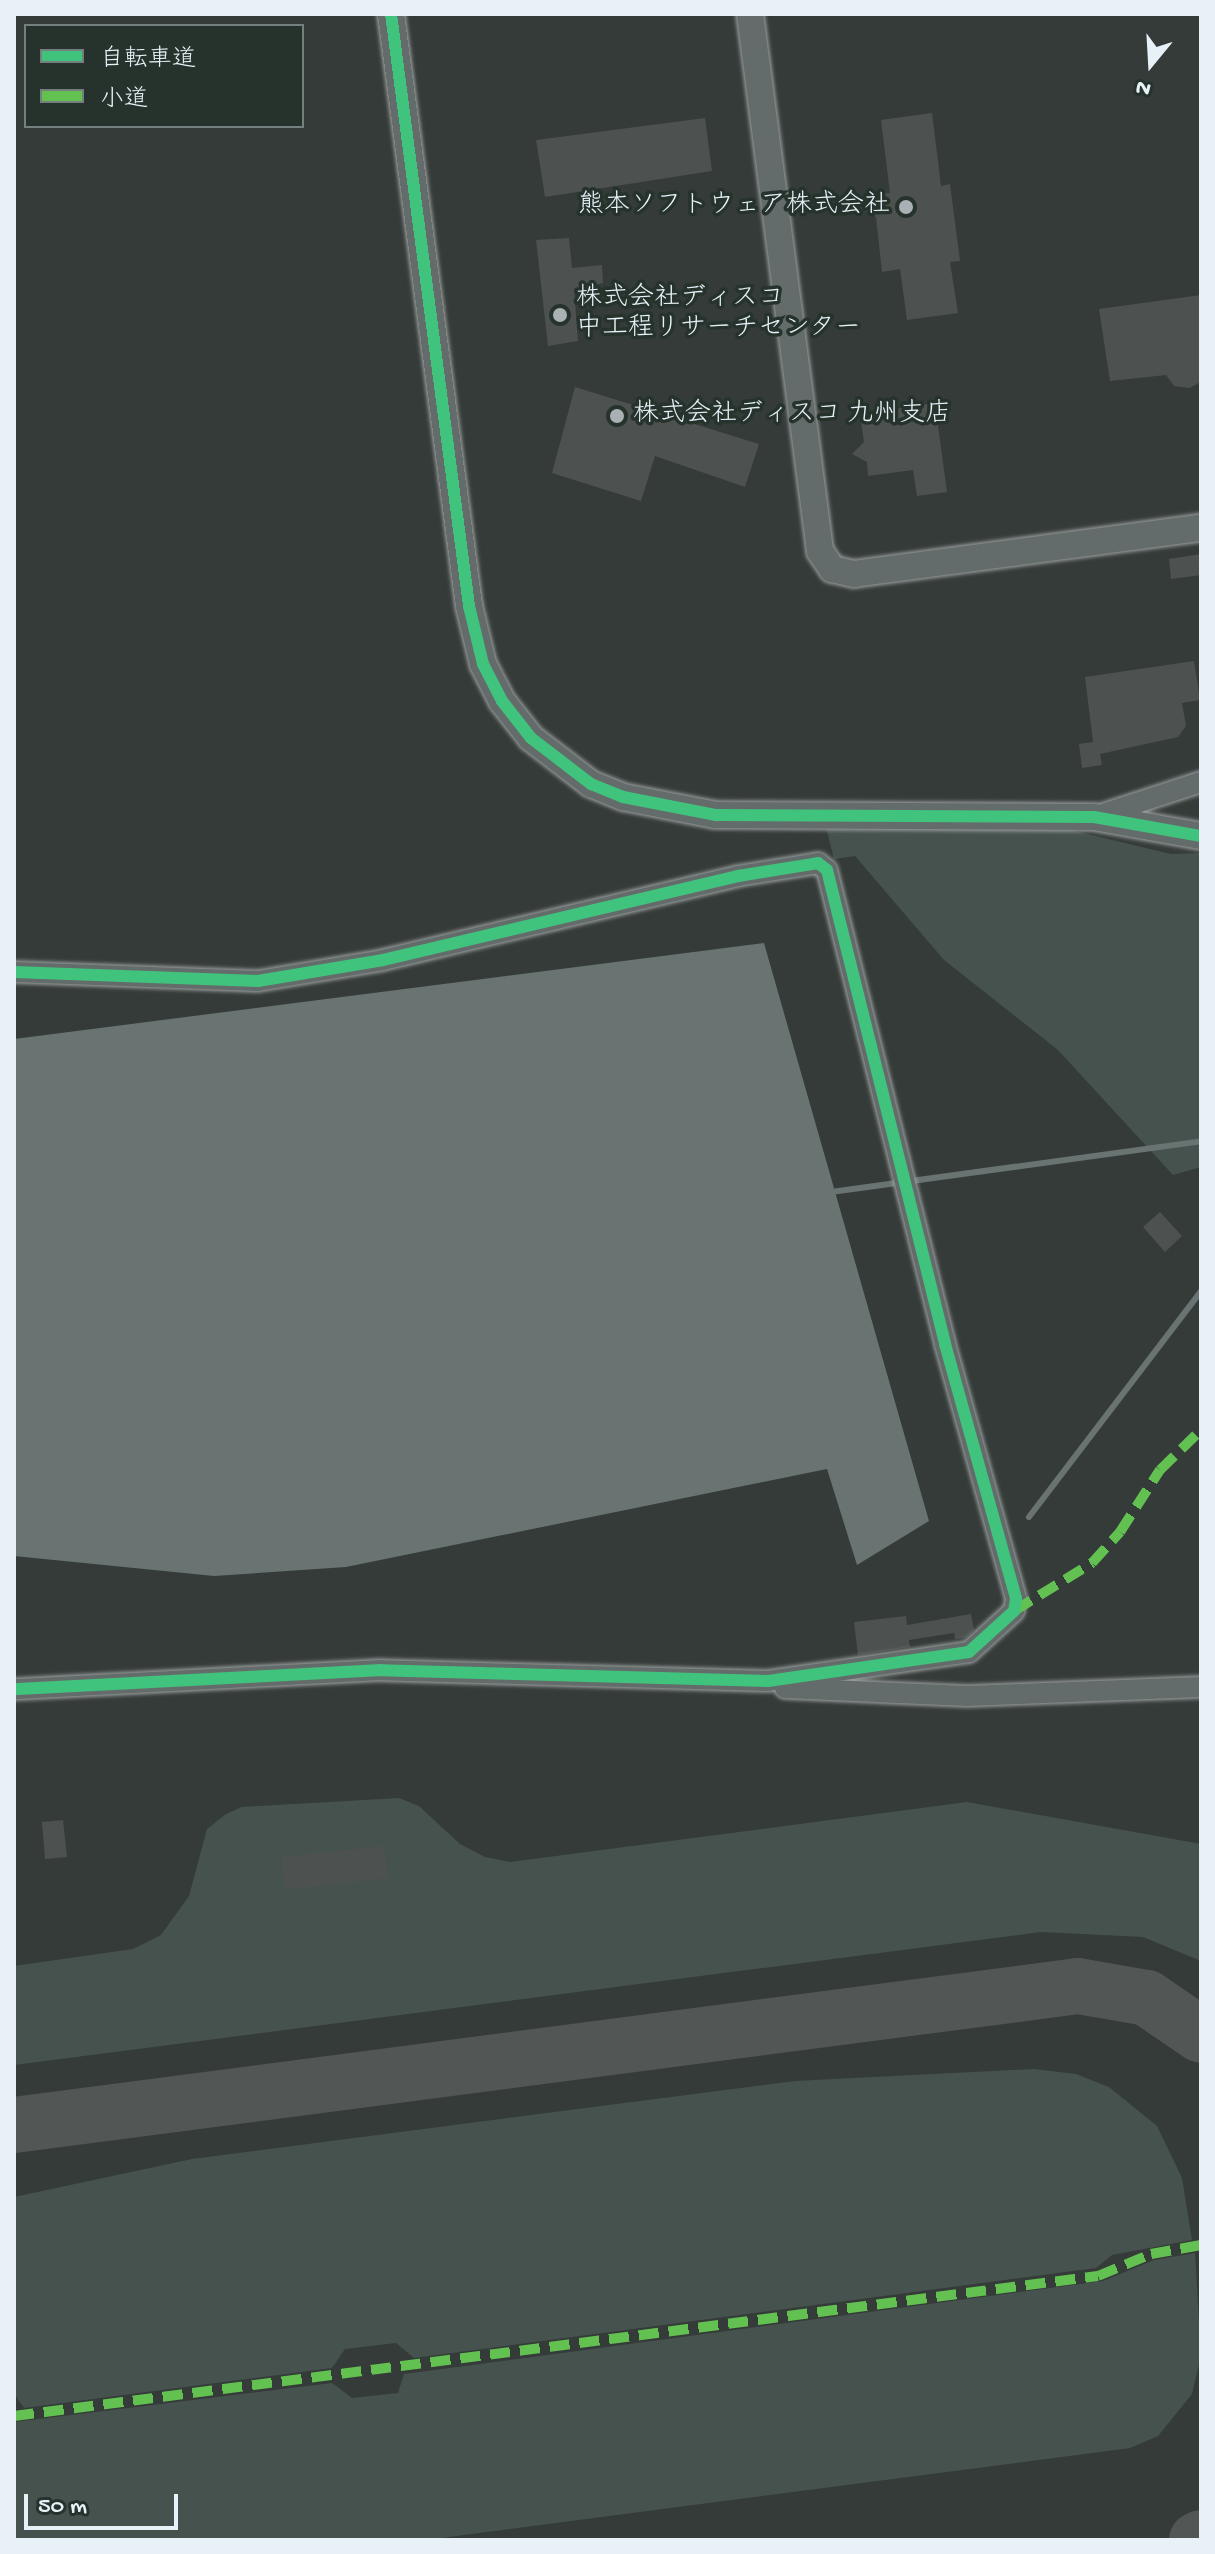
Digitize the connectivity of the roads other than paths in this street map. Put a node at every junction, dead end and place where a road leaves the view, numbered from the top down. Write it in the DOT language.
graph roads {
  1 [pos="391,14"];
  2 [pos="750,14"];
  3 [pos="1201,528"];
  4 [pos="1201,782"];
  5 [pos="1094,817"];
  6 [pos="1201,836"];
  7 [pos="14,972"];
  8 [pos="381,1670"];
  9 [pos="1201,1687"];
  10 [pos="14,1689"];
  1 -- 5 [label="street"];
  2 -- 3 [label="street"];
  4 -- 5 [label="street"];
  5 -- 6 [label="street"];
  7 -- 8 [label="street"];
  8 -- 9 [label="street"];
  8 -- 10 [label="street"];
}
